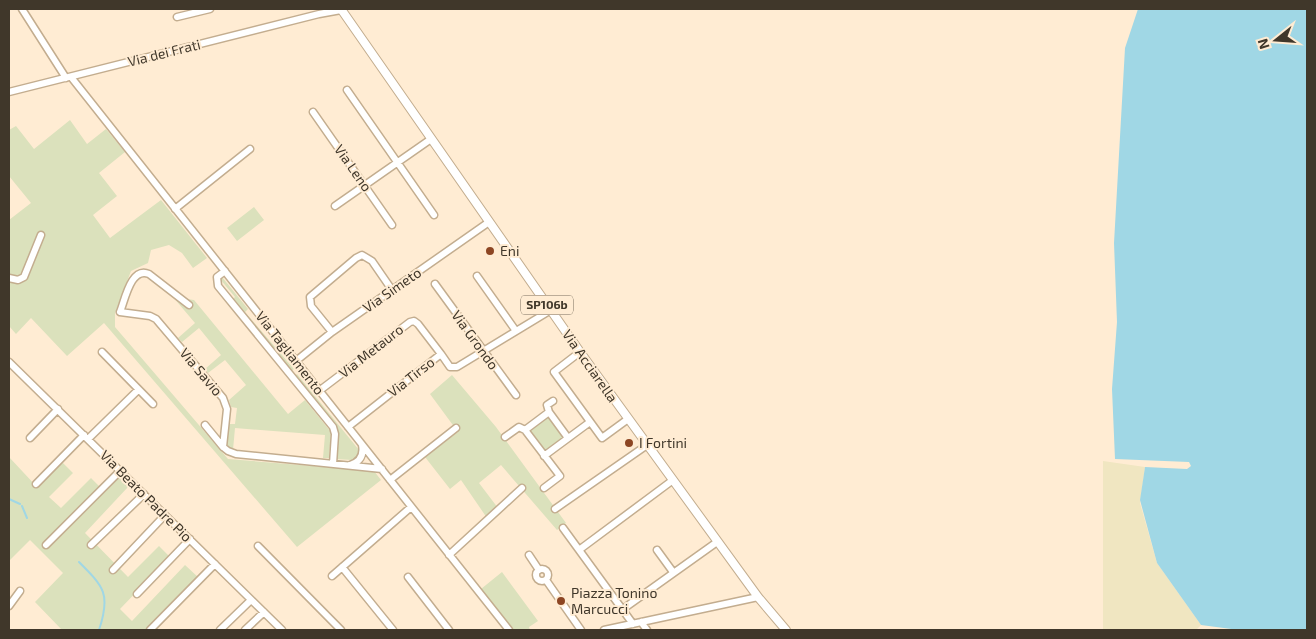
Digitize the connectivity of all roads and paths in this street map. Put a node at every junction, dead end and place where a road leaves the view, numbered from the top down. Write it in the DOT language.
graph roads {
  1 [pos="22,9"];
  2 [pos="210,9"];
  3 [pos="329,9"];
  4 [pos="341,9"];
  5 [pos="319,14"];
  6 [pos="177,17"];
  7 [pos="68,77"];
  8 [pos="347,90"];
  9 [pos="9,92"];
  10 [pos="313,112"];
  11 [pos="431,139"];
  12 [pos="250,149"];
  13 [pos="397,162"];
  14 [pos="364,185"];
  15 [pos="334,206"];
  16 [pos="176,209"];
  17 [pos="434,215"];
  18 [pos="489,222"];
  19 [pos="392,225"];
  20 [pos="41,235"];
  21 [pos="225,271"];
  22 [pos="477,276"];
  23 [pos="9,278"];
  24 [pos="435,284"];
  25 [pos="392,290"];
  26 [pos="188,305"];
  27 [pos="551,310"];
  28 [pos="516,331"];
  29 [pos="332,332"];
  30 [pos="484,351"];
  31 [pos="102,352"];
  32 [pos="580,352"];
  33 [pos="441,354"];
  34 [pos="296,361"];
  35 [pos="9,362"];
  36 [pos="302,368"];
  37 [pos="291,376"];
  38 [pos="138,390"];
  39 [pos="320,391"];
  40 [pos="516,395"];
  41 [pos="553,401"];
  42 [pos="152,404"];
  43 [pos="58,409"];
  44 [pos="549,412"];
  45 [pos="628,419"];
  46 [pos="590,422"];
  47 [pos="205,425"];
  48 [pos="348,427"];
  49 [pos="456,428"];
  50 [pos="525,430"];
  51 [pos="86,437"];
  52 [pos="505,437"];
  53 [pos="30,438"];
  54 [pos="568,438"];
  55 [pos="362,445"];
  56 [pos="646,445"];
  57 [pos="224,447"];
  58 [pos="544,456"];
  59 [pos="332,464"];
  60 [pos="348,466"];
  61 [pos="382,469"];
  62 [pos="120,471"];
  63 [pos="390,480"];
  64 [pos="673,480"];
  65 [pos="36,484"];
  66 [pos="522,488"];
  67 [pos="544,488"];
  68 [pos="144,494"];
  69 [pos="411,507"];
  70 [pos="556,509"];
  71 [pos="165,515"];
  72 [pos="563,528"];
  73 [pos="190,539"];
  74 [pos="717,542"];
  75 [pos="46,545"];
  76 [pos="92,545"];
  77 [pos="258,546"];
  78 [pos="579,550"];
  79 [pos="658,550"];
  80 [pos="450,555"];
  81 [pos="529,555"];
  82 [pos="215,564"];
  83 [pos="342,567"];
  84 [pos="113,570"];
  85 [pos="673,572"];
  86 [pos="332,576"];
  87 [pos="408,577"];
  88 [pos="20,591"];
  89 [pos="137,594"];
  90 [pos="758,597"];
  91 [pos="251,600"];
  92 [pos="9,606"];
  93 [pos="622,609"];
  94 [pos="264,612"];
  95 [pos="641,622"];
  96 [pos="633,624"];
  97 [pos="150,630"];
  98 [pos="220,630"];
  99 [pos="245,630"];
  100 [pos="282,630"];
  101 [pos="341,630"];
  102 [pos="393,630"];
  103 [pos="449,630"];
  104 [pos="509,630"];
  105 [pos="581,630"];
  106 [pos="604,630"];
  107 [pos="647,630"];
  108 [pos="785,630"];
  1 -- 7 [label="street, Via Tagliamento"];
  2 -- 6 [label="street"];
  3 -- 5 [label="street, Via dei Frati"];
  4 -- 5 [label="street, Via dei Frati"];
  4 -- 11 [label="main road, Via Acciarella / SP106b"];
  5 -- 7 [label="street, Via dei Frati"];
  7 -- 9 [label="street, Via dei Frati"];
  7 -- 16 [label="street, Via Tagliamento"];
  8 -- 13 [label="street"];
  10 -- 14 [label="street, Via Leno"];
  11 -- 13 [label="street"];
  11 -- 18 [label="main road, Via Acciarella / SP106b"];
  12 -- 16 [label="street"];
  13 -- 14 [label="street"];
  13 -- 17 [label="street"];
  14 -- 15 [label="street"];
  14 -- 19 [label="street, Via Leno"];
  16 -- 21 [label="street, Via Tagliamento"];
  18 -- 25 [label="street, Via Simeto"];
  18 -- 27 [label="main road, Via Acciarella / SP106b"];
  20 -- 23 [label="street"];
  21 -- 34 [label="street, Via Tagliamento"];
  21 -- 37 [label="street"];
  22 -- 28 [label="street"];
  24 -- 30 [label="street, Via Grondo"];
  25 -- 29 [label="street, Via Simeto"];
  25 -- 29 [label="street"];
  26 -- 57 [label="street, Via Savio"];
  27 -- 28 [label="street, Via Tirso"];
  27 -- 32 [label="main road, Via Acciarella / SP106b"];
  28 -- 30 [label="street, Via Tirso"];
  29 -- 34 [label="street, Via Simeto"];
  30 -- 33 [label="street, Via Tirso"];
  30 -- 40 [label="street, Via Grondo"];
  31 -- 38 [label="street"];
  32 -- 45 [label="main road, Via Acciarella / SP106b"];
  32 -- 46 [label="street"];
  33 -- 39 [label="street, Via Metauro"];
  33 -- 48 [label="street, Via Tirso"];
  34 -- 36 [label="street, Via Tagliamento"];
  35 -- 43 [label="street, Via Beato Padre Pio"];
  36 -- 37 [label="street"];
  36 -- 39 [label="street, Via Tagliamento"];
  37 -- 59 [label="street"];
  38 -- 42 [label="street"];
  38 -- 51 [label="street"];
  39 -- 48 [label="street, Via Tagliamento"];
  41 -- 44 [label="street"];
  43 -- 51 [label="street, Via Beato Padre Pio"];
  43 -- 53 [label="street"];
  44 -- 50 [label="street"];
  44 -- 54 [label="street"];
  45 -- 46 [label="street"];
  45 -- 56 [label="main road, Via Acciarella / SP106b"];
  46 -- 54 [label="street"];
  47 -- 57 [label="street"];
  48 -- 55 [label="street, Via Tagliamento"];
  49 -- 63 [label="street"];
  50 -- 52 [label="street"];
  50 -- 58 [label="street"];
  51 -- 62 [label="street, Via Beato Padre Pio"];
  51 -- 65 [label="street"];
  54 -- 58 [label="street"];
  55 -- 60 [label="street"];
  55 -- 61 [label="street, Via Tagliamento"];
  56 -- 64 [label="main road, Via Acciarella / SP106b"];
  56 -- 70 [label="street"];
  57 -- 59 [label="street"];
  58 -- 67 [label="street"];
  59 -- 60 [label="street"];
  60 -- 61 [label="street"];
  61 -- 63 [label="street, Via Tagliamento"];
  62 -- 68 [label="street, Via Beato Padre Pio"];
  62 -- 75 [label="street"];
  63 -- 69 [label="street, Via Tagliamento"];
  64 -- 74 [label="main road, Via Acciarella / SP106b"];
  64 -- 78 [label="street"];
  66 -- 80 [label="street"];
  68 -- 71 [label="street, Via Beato Padre Pio"];
  68 -- 76 [label="street"];
  69 -- 80 [label="street, Via Tagliamento"];
  69 -- 83 [label="street"];
  71 -- 73 [label="street, Via Beato Padre Pio"];
  71 -- 84 [label="street"];
  72 -- 78 [label="street"];
  73 -- 82 [label="street, Via Beato Padre Pio"];
  73 -- 89 [label="street"];
  74 -- 85 [label="street"];
  74 -- 90 [label="main road, Via Acciarella / SP106b"];
  77 -- 101 [label="street"];
  78 -- 93 [label="street"];
  79 -- 85 [label="street"];
  80 -- 104 [label="street, Via Tagliamento"];
  81 -- 105 [label="street"];
  82 -- 91 [label="street, Via Beato Padre Pio"];
  82 -- 97 [label="street"];
  83 -- 86 [label="street"];
  83 -- 102 [label="street"];
  85 -- 93 [label="street"];
  87 -- 103 [label="street"];
  88 -- 92 [label="street"];
  90 -- 95 [label="street"];
  90 -- 108 [label="main road, Via Acciarella"];
  91 -- 94 [label="street, Via Beato Padre Pio"];
  91 -- 98 [label="street"];
  93 -- 96 [label="street"];
  94 -- 99 [label="street"];
  94 -- 100 [label="street, Via Beato Padre Pio"];
  95 -- 96 [label="street"];
  95 -- 107 [label="street"];
  96 -- 106 [label="street"];
}
